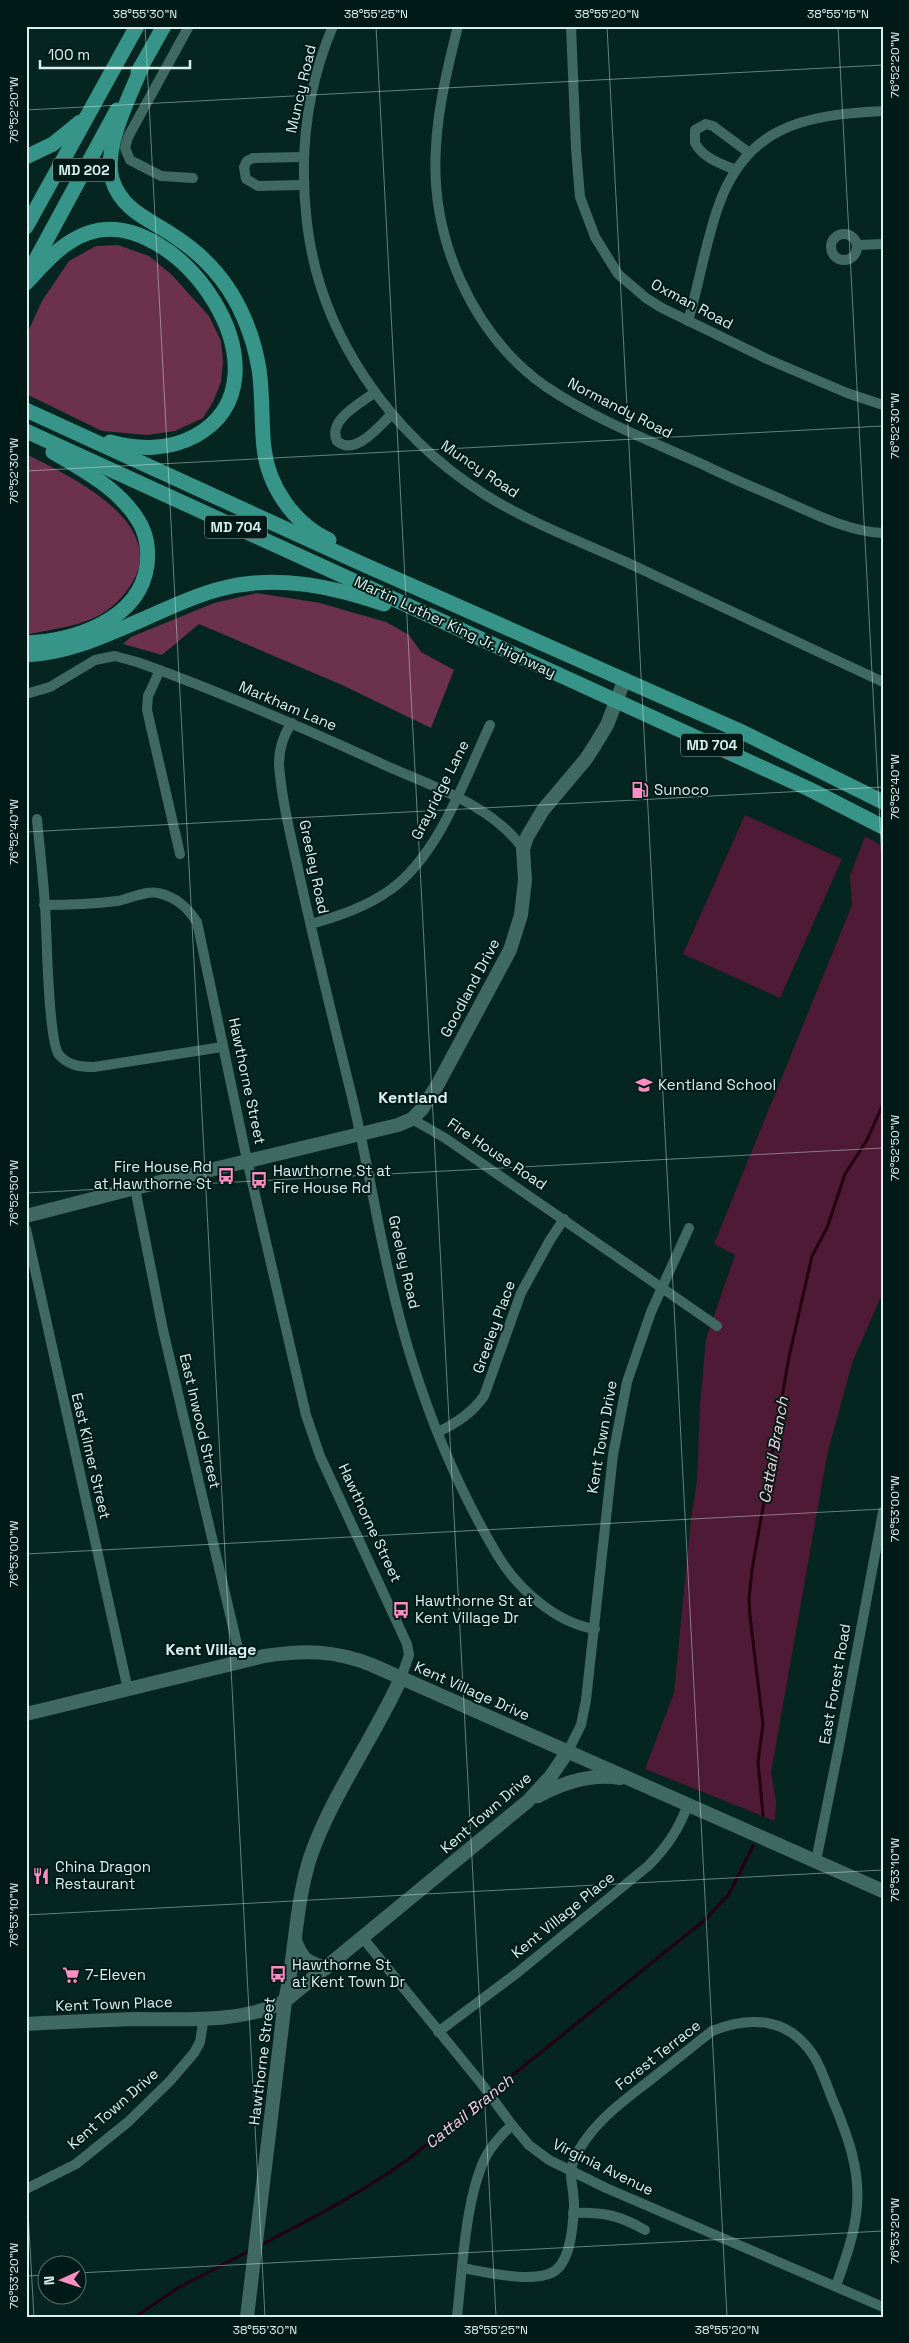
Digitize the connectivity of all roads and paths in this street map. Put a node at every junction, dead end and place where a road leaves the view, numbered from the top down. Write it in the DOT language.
graph roads {
  1 [pos="137,26"];
  2 [pos="164,26"];
  3 [pos="189,26"];
  4 [pos="333,26"];
  5 [pos="458,26"];
  6 [pos="571,26"];
  7 [pos="143,64"];
  8 [pos="883,111"];
  9 [pos="88,114"];
  10 [pos="748,152"];
  11 [pos="26,157"];
  12 [pos="303,157"];
  13 [pos="736,170"];
  14 [pos="193,178"];
  15 [pos="303,185"];
  16 [pos="26,227"];
  17 [pos="883,244"];
  18 [pos="858,245"];
  19 [pos="26,278"];
  20 [pos="26,283"];
  21 [pos="688,321"];
  22 [pos="374,393"];
  23 [pos="883,405"];
  24 [pos="26,410"];
  25 [pos="392,414"];
  26 [pos="66,429"];
  27 [pos="26,431"];
  28 [pos="26,435"];
  29 [pos="883,533"];
  30 [pos="418,588"];
  31 [pos="446,623"];
  32 [pos="26,643"];
  33 [pos="26,655"];
  34 [pos="160,670"];
  35 [pos="624,681"];
  36 [pos="883,682"];
  37 [pos="26,694"];
  38 [pos="616,701"];
  39 [pos="292,723"];
  40 [pos="490,725"];
  41 [pos="456,798"];
  42 [pos="883,802"];
  43 [pos="37,819"];
  44 [pos="882,825"];
  45 [pos="523,849"];
  46 [pos="180,854"];
  47 [pos="44,905"];
  48 [pos="310,924"];
  49 [pos="222,1047"];
  50 [pos="412,1119"];
  51 [pos="361,1133"];
  52 [pos="247,1160"];
  53 [pos="135,1188"];
  54 [pos="26,1216"];
  55 [pos="564,1219"];
  56 [pos="689,1228"];
  57 [pos="26,1229"];
  58 [pos="663,1287"];
  59 [pos="717,1326"];
  60 [pos="438,1432"];
  61 [pos="883,1512"];
  62 [pos="595,1629"];
  63 [pos="242,1661"];
  64 [pos="401,1678"];
  65 [pos="128,1690"];
  66 [pos="26,1714"];
  67 [pos="568,1751"];
  68 [pos="635,1780"];
  69 [pos="528,1801"];
  70 [pos="688,1804"];
  71 [pos="816,1861"];
  72 [pos="883,1891"];
  73 [pos="362,1937"];
  74 [pos="294,1939"];
  75 [pos="326,1968"];
  76 [pos="285,2001"];
  77 [pos="204,2018"];
  78 [pos="26,2024"];
  79 [pos="438,2032"];
  80 [pos="512,2126"];
  81 [pos="569,2171"];
  82 [pos="26,2189"];
  83 [pos="573,2213"];
  84 [pos="645,2230"];
  85 [pos="463,2268"];
  86 [pos="836,2286"];
  87 [pos="883,2307"];
  88 [pos="247,2317"];
  89 [pos="457,2317"];
  1 -- 9 [label="main road, MD 202"];
  2 -- 7 [label="main road, MD 202"];
  3 -- 14 [label="street"];
  4 -- 12 [label="street, Muncy Road"];
  5 -- 29 [label="street, Normandy Road"];
  6 -- 21 [label="street, Oxman Road"];
  7 -- 19 [label="main road, MD 202"];
  7 -- 30 [label="main road"];
  8 -- 10 [label="street"];
  9 -- 11 [label="main road"];
  9 -- 16 [label="main road, MD 202"];
  10 -- 13 [label="street"];
  10 -- 13 [label="street"];
  12 -- 15 [label="street, Muncy Road"];
  12 -- 15 [label="street"];
  13 -- 21 [label="street"];
  15 -- 22 [label="street, Muncy Road"];
  17 -- 18 [label="street"];
  20 -- 26 [label="main road"];
  21 -- 23 [label="street, Oxman Road"];
  22 -- 25 [label="street, Muncy Road"];
  22 -- 25 [label="street"];
  24 -- 26 [label="main road, Martin Luther King Jr. Highway / MD 704"];
  25 -- 36 [label="street, Muncy Road"];
  26 -- 30 [label="main road, Martin Luther King Jr. Highway / MD 704"];
  27 -- 31 [label="main road, Martin Luther King Jr. Highway / MD 704"];
  28 -- 32 [label="main road"];
  30 -- 35 [label="main road, Martin Luther King Jr. Highway / MD 704"];
  31 -- 33 [label="main road"];
  31 -- 38 [label="main road, Martin Luther King Jr. Highway / MD 704"];
  34 -- 37 [label="street, Markham Lane"];
  34 -- 39 [label="street, Markham Lane"];
  34 -- 46 [label="street"];
  35 -- 38 [label="street, Goodland Drive"];
  35 -- 42 [label="main road, Martin Luther King Jr. Highway / MD 704"];
  38 -- 44 [label="main road, Martin Luther King Jr. Highway / MD 704"];
  38 -- 45 [label="street, Goodland Drive"];
  39 -- 41 [label="street, Markham Lane"];
  39 -- 48 [label="street, Greeley Road"];
  40 -- 41 [label="street, Grayridge Lane"];
  41 -- 45 [label="street, Markham Lane"];
  41 -- 48 [label="street, Grayridge Lane"];
  43 -- 47 [label="street"];
  45 -- 50 [label="street, Goodland Drive"];
  47 -- 49 [label="street, Hawthorne Street"];
  47 -- 49 [label="street"];
  48 -- 51 [label="street, Greeley Road"];
  49 -- 52 [label="street, Hawthorne Street"];
  50 -- 51 [label="street"];
  50 -- 55 [label="street, Fire House Road"];
  51 -- 52 [label="street"];
  51 -- 60 [label="street, Greeley Road"];
  52 -- 53 [label="street"];
  52 -- 64 [label="street, Hawthorne Street"];
  53 -- 54 [label="street"];
  53 -- 63 [label="street, East Inwood Street"];
  55 -- 58 [label="street, Fire House Road"];
  55 -- 60 [label="street, Greeley Place"];
  56 -- 58 [label="street, Kent Town Drive"];
  57 -- 65 [label="street, East Kilmer Street"];
  58 -- 59 [label="street, Fire House Road"];
  58 -- 62 [label="street, Kent Town Drive"];
  60 -- 62 [label="street, Greeley Road"];
  61 -- 71 [label="street, East Forest Road"];
  62 -- 67 [label="street, Kent Town Drive"];
  63 -- 64 [label="street, Kent Village Drive"];
  63 -- 65 [label="street, Kent Village Drive"];
  64 -- 67 [label="street, Kent Village Drive"];
  64 -- 74 [label="street, Hawthorne Street"];
  65 -- 66 [label="street, Kent Village Drive"];
  67 -- 68 [label="street, Kent Village Drive"];
  67 -- 69 [label="street, Kent Town Drive"];
  68 -- 69 [label="street"];
  68 -- 70 [label="street, Kent Village Drive"];
  69 -- 73 [label="street, Kent Town Drive"];
  70 -- 71 [label="street, Kent Village Drive"];
  70 -- 79 [label="street, Kent Village Place"];
  71 -- 72 [label="street, Kent Village Drive"];
  73 -- 75 [label="street, Kent Town Drive"];
  73 -- 79 [label="street, Virginia Avenue"];
  74 -- 75 [label="street"];
  74 -- 76 [label="street, Hawthorne Street"];
  75 -- 76 [label="street, Kent Town Drive"];
  76 -- 77 [label="street, Kent Town Drive"];
  76 -- 88 [label="street, Hawthorne Street"];
  77 -- 78 [label="street, Kent Town Place"];
  77 -- 82 [label="street, Kent Town Drive"];
  79 -- 80 [label="street, Virginia Avenue"];
  80 -- 81 [label="street, Virginia Avenue"];
  80 -- 85 [label="street"];
  81 -- 83 [label="street"];
  81 -- 86 [label="street, Virginia Avenue"];
  81 -- 86 [label="street, Forest Terrace"];
  83 -- 84 [label="street"];
  83 -- 85 [label="street"];
  85 -- 89 [label="street"];
  86 -- 87 [label="street, Virginia Avenue"];
}
